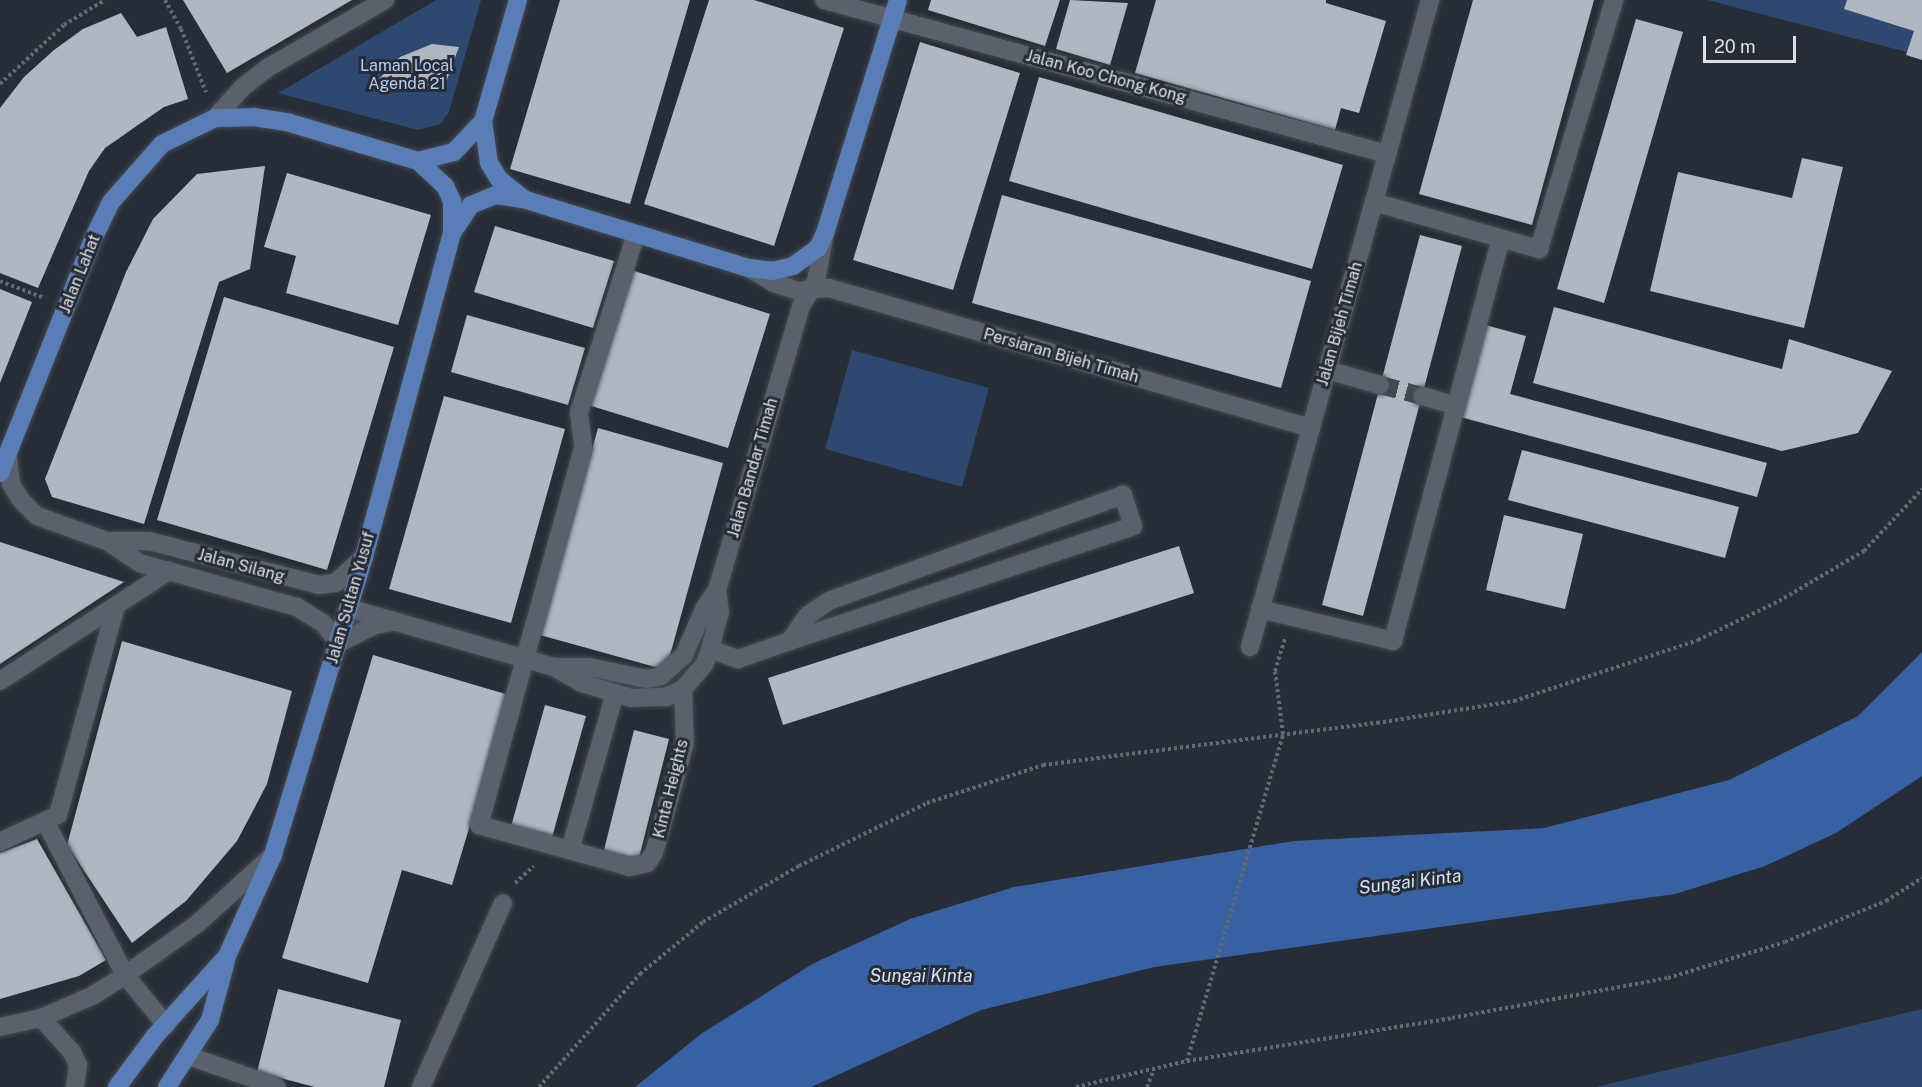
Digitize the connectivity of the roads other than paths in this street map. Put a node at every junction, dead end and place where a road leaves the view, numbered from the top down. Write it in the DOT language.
graph roads {
  1 [pos="385,0"];
  2 [pos="518,0"];
  3 [pos="824,0"];
  4 [pos="898,0"];
  5 [pos="1430,0"];
  6 [pos="1614,0"];
  7 [pos="892,19"];
  8 [pos="215,118"];
  9 [pos="483,121"];
  10 [pos="1387,154"];
  11 [pos="418,161"];
  12 [pos="526,200"];
  13 [pos="1374,202"];
  14 [pos="452,233"];
  15 [pos="825,233"];
  16 [pos="636,234"];
  17 [pos="1501,240"];
  18 [pos="749,268"];
  19 [pos="810,290"];
  20 [pos="1327,370"];
  21 [pos="1380,385"];
  22 [pos="1422,396"];
  23 [pos="1454,405"];
  24 [pos="1311,428"];
  25 [pos="4,466"];
  26 [pos="107,541"];
  27 [pos="364,557"];
  28 [pos="169,571"];
  29 [pos="717,590"];
  30 [pos="116,606"];
  31 [pos="348,608"];
  32 [pos="1260,609"];
  33 [pos="396,621"];
  34 [pos="790,641"];
  35 [pos="339,643"];
  36 [pos="1250,647"];
  37 [pos="710,649"];
  38 [pos="525,658"];
  39 [pos="554,667"];
  40 [pos="0,681"];
  41 [pos="683,689"];
  42 [pos="615,693"];
  43 [pos="46,823"];
  44 [pos="0,842"];
  45 [pos="570,850"];
  46 [pos="273,855"];
  47 [pos="502,903"];
  48 [pos="227,956"];
  49 [pos="125,975"];
  50 [pos="41,1018"];
  51 [pos="166,1025"];
  52 [pos="0,1027"];
  53 [pos="189,1056"];
  54 [pos="240,1082"];
  55 [pos="75,1087"];
  56 [pos="117,1087"];
  57 [pos="167,1087"];
  58 [pos="277,1087"];
  59 [pos="421,1087"];
  1 -- 8 [label="street, Jalan Lahat"];
  2 -- 9 [label="main road"];
  3 -- 7 [label="street, Jalan Koo Chong Kong"];
  4 -- 7 [label="main road"];
  5 -- 10 [label="street, Jalan Bijeh Timah"];
  6 -- 17 [label="street"];
  7 -- 10 [label="street, Jalan Koo Chong Kong"];
  7 -- 15 [label="main road"];
  8 -- 11 [label="main road, Jalan Lahat"];
  8 -- 25 [label="main road, Jalan Lahat"];
  9 -- 11 [label="main road"];
  9 -- 12 [label="main road"];
  10 -- 13 [label="street, Jalan Bijeh Timah"];
  11 -- 14 [label="main road, Jalan Sultan Yusuf"];
  12 -- 14 [label="main road, Jalan Sultan Yusuf"];
  12 -- 16 [label="main road"];
  13 -- 17 [label="street"];
  13 -- 20 [label="street, Jalan Bijeh Timah"];
  14 -- 27 [label="main road, Jalan Sultan Yusuf"];
  15 -- 18 [label="main road"];
  15 -- 19 [label="street, Jalan Bandar Timah"];
  16 -- 18 [label="main road"];
  16 -- 38 [label="street"];
  17 -- 23 [label="street"];
  18 -- 19 [label="street, Persiaran Bijeh Timah"];
  19 -- 24 [label="street, Persiaran Bijeh Timah"];
  19 -- 29 [label="street, Jalan Bandar Timah"];
  20 -- 21 [label="street"];
  20 -- 24 [label="street, Jalan Bijeh Timah"];
  22 -- 23 [label="street"];
  23 -- 32 [label="street"];
  24 -- 32 [label="street, Jalan Bijeh Timah"];
  25 -- 26 [label="street, Jalan Silang"];
  26 -- 27 [label="street, Jalan Silang"];
  26 -- 28 [label="street, Jalan Silang"];
  27 -- 31 [label="main road, Jalan Sultan Yusuf"];
  28 -- 30 [label="street"];
  28 -- 35 [label="street, Jalan Silang"];
  29 -- 37 [label="street, Jalan Bandar Timah"];
  29 -- 39 [label="street"];
  30 -- 40 [label="street"];
  30 -- 43 [label="street"];
  31 -- 33 [label="street"];
  31 -- 35 [label="main road, Jalan Sultan Yusuf"];
  32 -- 36 [label="street, Jalan Bijeh Timah"];
  33 -- 35 [label="street"];
  33 -- 38 [label="street"];
  34 -- 34 [label="street"];
  34 -- 37 [label="street"];
  35 -- 46 [label="main road, Jalan Sultan Yusuf"];
  37 -- 41 [label="street"];
  38 -- 39 [label="street"];
  38 -- 45 [label="street"];
  39 -- 42 [label="street"];
  41 -- 42 [label="street"];
  41 -- 45 [label="street, Kinta Heights"];
  42 -- 45 [label="street"];
  43 -- 44 [label="street"];
  43 -- 49 [label="street"];
  46 -- 48 [label="main road, Jalan Sultan Yusuf"];
  46 -- 49 [label="street"];
  47 -- 59 [label="street"];
  48 -- 51 [label="main road, Jalan Sultan Yusuf"];
  48 -- 53 [label="main road, Jalan Sultan Yusuf"];
  49 -- 50 [label="street"];
  49 -- 51 [label="street"];
  50 -- 52 [label="street"];
  50 -- 55 [label="street"];
  51 -- 56 [label="main road, Jalan Sultan Yusuf"];
  53 -- 54 [label="street"];
  53 -- 57 [label="main road, Jalan Sultan Yusuf"];
  54 -- 58 [label="street"];
}
